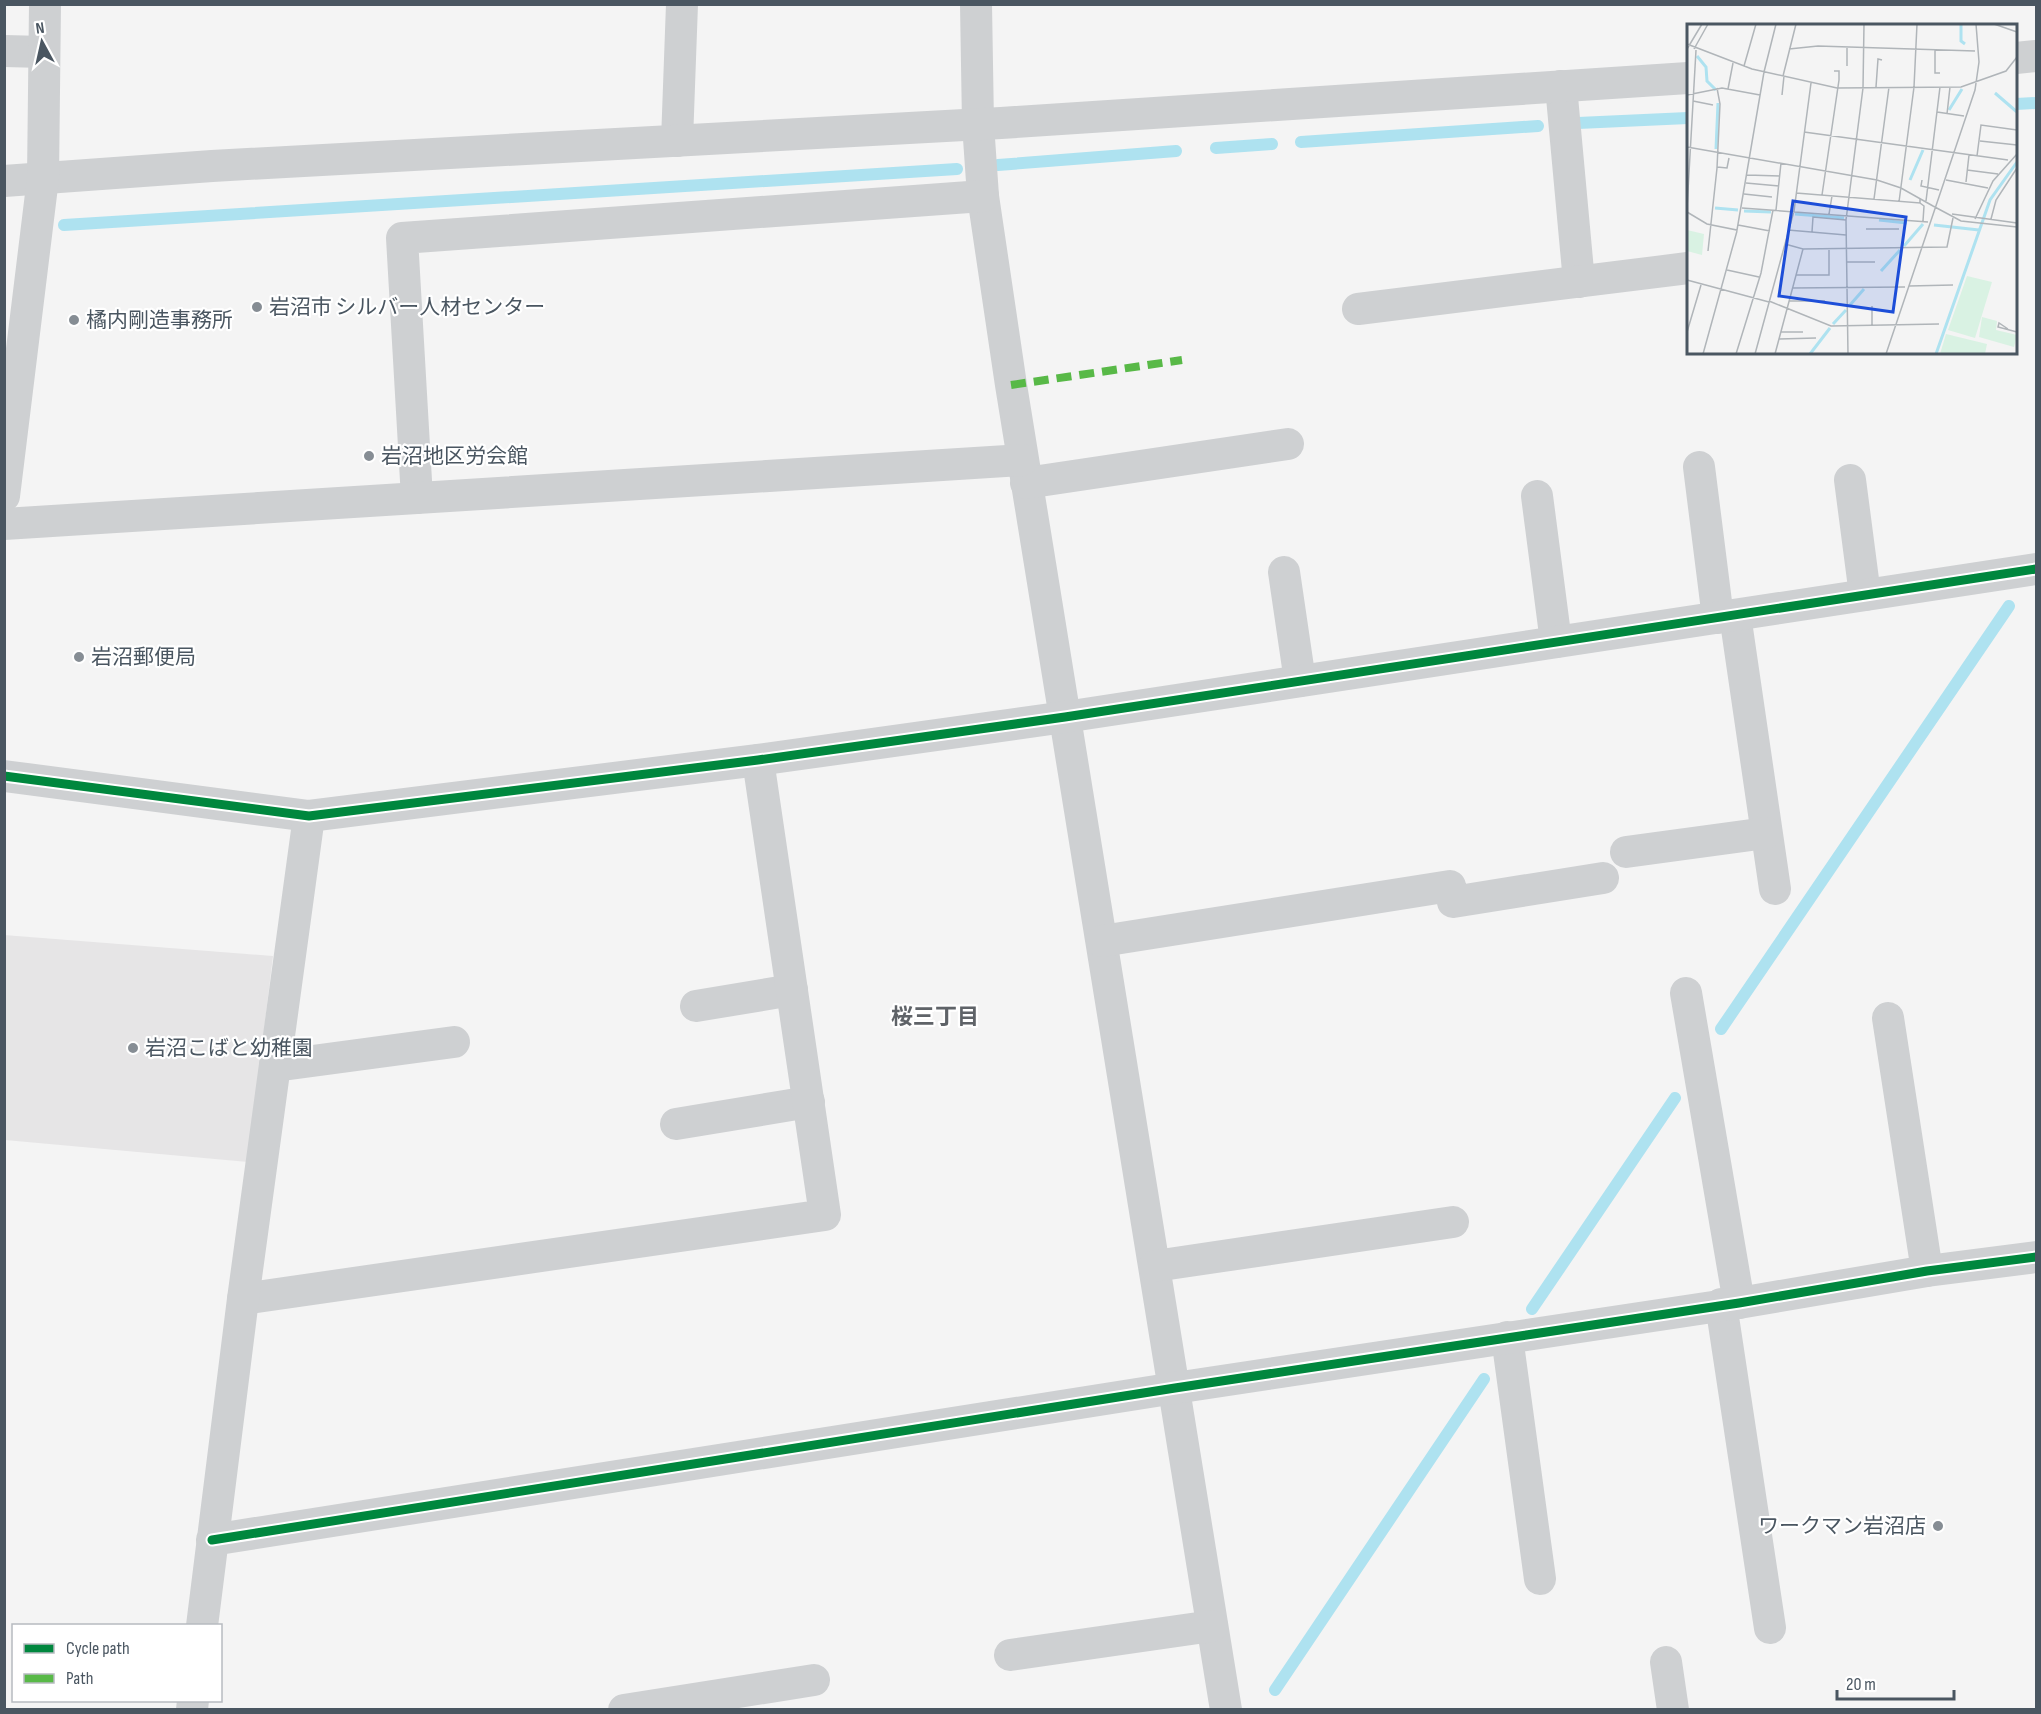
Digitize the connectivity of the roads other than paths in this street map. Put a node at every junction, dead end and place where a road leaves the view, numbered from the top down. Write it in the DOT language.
graph roads {
  1 [pos="45,4"];
  2 [pos="682,4"];
  3 [pos="976,4"];
  4 [pos="4,51"];
  5 [pos="44,52"];
  6 [pos="2037,56"];
  7 [pos="2017,58"];
  8 [pos="1687,78"];
  9 [pos="1561,86"];
  10 [pos="978,124"];
  11 [pos="677,141"];
  12 [pos="43,178"];
  13 [pos="4,181"];
  14 [pos="983,196"];
  15 [pos="1687,268"];
  16 [pos="1579,282"];
  17 [pos="1358,309"];
  18 [pos="1288,444"];
  19 [pos="1700,467"];
  20 [pos="1024,472"];
  21 [pos="1850,480"];
  22 [pos="4,496"];
  23 [pos="1537,496"];
  24 [pos="417,498"];
  25 [pos="4,524"];
  26 [pos="2037,569"];
  27 [pos="1284,572"];
  28 [pos="1865,595"];
  29 [pos="1726,616"];
  30 [pos="1556,642"];
  31 [pos="1300,681"];
  32 [pos="1065,717"];
  33 [pos="759,760"];
  34 [pos="4,776"];
  35 [pos="309,816"];
  36 [pos="1766,833"];
  37 [pos="1626,852"];
  38 [pos="1603,878"];
  39 [pos="1775,890"];
  40 [pos="1102,941"];
  41 [pos="792,990"];
  42 [pos="1686,993"];
  43 [pos="696,1006"];
  44 [pos="1888,1018"];
  45 [pos="454,1042"];
  46 [pos="275,1066"];
  47 [pos="809,1102"];
  48 [pos="676,1124"];
  49 [pos="1454,1222"];
  50 [pos="2037,1257"];
  51 [pos="1155,1266"];
  52 [pos="1927,1271"];
  53 [pos="243,1299"];
  54 [pos="1730,1303"];
  55 [pos="1507,1337"];
  56 [pos="1175,1388"];
  57 [pos="212,1540"];
  58 [pos="1540,1579"];
  59 [pos="202,1624"];
  60 [pos="1212,1626"];
  61 [pos="1770,1628"];
  62 [pos="1010,1655"];
  63 [pos="1666,1662"];
  64 [pos="814,1680"];
  65 [pos="624,1710"];
  66 [pos="1226,1710"];
  67 [pos="1673,1710"];
  1 -- 5 [label="street"];
  2 -- 11 [label="street"];
  3 -- 10 [label="street"];
  4 -- 5 [label="street"];
  5 -- 12 [label="street"];
  6 -- 7 [label="street"];
  8 -- 9 [label="street"];
  9 -- 10 [label="street"];
  9 -- 16 [label="street"];
  10 -- 11 [label="street"];
  10 -- 14 [label="street"];
  11 -- 12 [label="street"];
  12 -- 13 [label="street"];
  12 -- 22 [label="street"];
  14 -- 20 [label="street"];
  14 -- 24 [label="street"];
  15 -- 16 [label="street"];
  16 -- 17 [label="street"];
  18 -- 20 [label="street"];
  19 -- 29 [label="street"];
  20 -- 24 [label="street"];
  20 -- 32 [label="street"];
  21 -- 28 [label="street"];
  23 -- 30 [label="street"];
  24 -- 25 [label="street"];
  26 -- 28 [label="street"];
  27 -- 31 [label="street"];
  28 -- 29 [label="street"];
  29 -- 30 [label="street"];
  29 -- 36 [label="street"];
  30 -- 31 [label="street"];
  31 -- 32 [label="street"];
  32 -- 33 [label="street"];
  32 -- 40 [label="street"];
  33 -- 35 [label="street"];
  33 -- 41 [label="street"];
  34 -- 35 [label="street"];
  35 -- 46 [label="street"];
  36 -- 37 [label="street"];
  36 -- 39 [label="street"];
  38 -- 40 [label="street"];
  40 -- 51 [label="street"];
  41 -- 43 [label="street"];
  41 -- 47 [label="street"];
  42 -- 54 [label="street"];
  44 -- 52 [label="street"];
  45 -- 46 [label="street"];
  46 -- 53 [label="street"];
  47 -- 48 [label="street"];
  47 -- 53 [label="street"];
  49 -- 51 [label="street"];
  50 -- 52 [label="street"];
  51 -- 56 [label="street"];
  52 -- 54 [label="street"];
  53 -- 57 [label="street"];
  54 -- 55 [label="street"];
  54 -- 61 [label="street"];
  55 -- 56 [label="street"];
  55 -- 58 [label="street"];
  56 -- 57 [label="street"];
  56 -- 60 [label="street"];
  57 -- 59 [label="street"];
  60 -- 62 [label="street"];
  60 -- 66 [label="street"];
  63 -- 67 [label="street"];
  64 -- 65 [label="street"];
}
